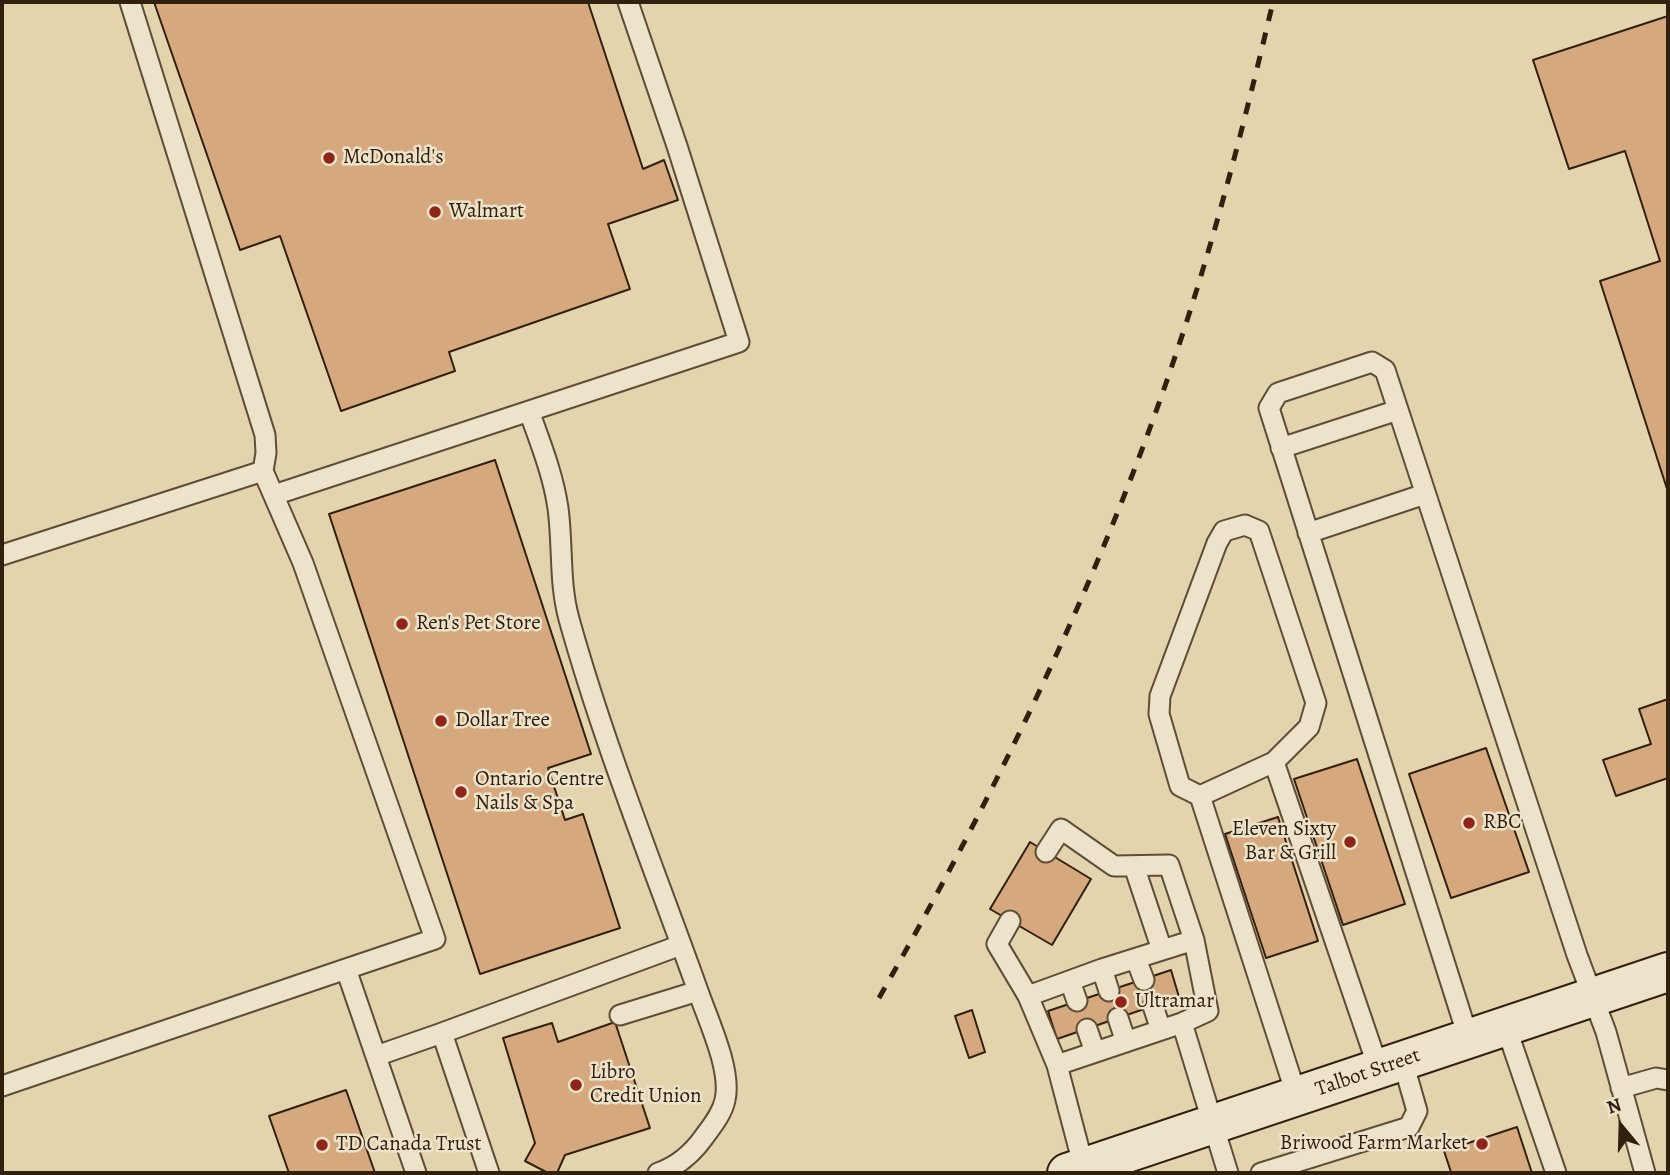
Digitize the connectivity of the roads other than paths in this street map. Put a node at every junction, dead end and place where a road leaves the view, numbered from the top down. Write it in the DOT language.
graph roads {
  1 [pos="130,2"];
  2 [pos="628,2"];
  3 [pos="1398,410"];
  4 [pos="529,411"];
  5 [pos="1281,448"];
  6 [pos="263,471"];
  7 [pos="1425,494"];
  8 [pos="274,495"];
  9 [pos="1308,533"];
  10 [pos="2,555"];
  11 [pos="1275,762"];
  12 [pos="1200,796"];
  13 [pos="1046,852"];
  14 [pos="1134,866"];
  15 [pos="1010,921"];
  16 [pos="1194,940"];
  17 [pos="681,945"];
  18 [pos="1162,950"];
  19 [pos="1136,959"];
  20 [pos="346,969"];
  21 [pos="1102,969"];
  22 [pos="1668,972"];
  23 [pos="1144,980"];
  24 [pos="1070,981"];
  25 [pos="698,991"];
  26 [pos="1109,991"];
  27 [pos="1028,996"];
  28 [pos="1592,999"];
  29 [pos="1077,1001"];
  30 [pos="1153,1006"];
  31 [pos="620,1015"];
  32 [pos="1118,1018"];
  33 [pos="1182,1023"];
  34 [pos="1506,1027"];
  35 [pos="1087,1028"];
  36 [pos="1161,1030"];
  37 [pos="442,1033"];
  38 [pos="1469,1040"];
  39 [pos="1126,1042"];
  40 [pos="1095,1052"];
  41 [pos="376,1056"];
  42 [pos="1057,1065"];
  43 [pos="1391,1066"];
  44 [pos="4,1079"];
  45 [pos="1668,1080"];
  46 [pos="1621,1087"];
  47 [pos="1297,1097"];
  48 [pos="1213,1125"];
  49 [pos="1076,1170"];
  50 [pos="416,1173"];
  51 [pos="489,1173"];
  52 [pos="658,1173"];
  53 [pos="1228,1173"];
  54 [pos="1261,1173"];
  55 [pos="1556,1173"];
  56 [pos="1645,1173"];
  1 -- 6 [label="lane"];
  2 -- 4 [label="lane"];
  3 -- 5 [label="lane"];
  3 -- 5 [label="lane"];
  3 -- 7 [label="lane"];
  4 -- 8 [label="lane"];
  4 -- 17 [label="lane"];
  5 -- 9 [label="lane"];
  6 -- 8 [label="lane"];
  6 -- 10 [label="lane"];
  7 -- 9 [label="lane"];
  7 -- 28 [label="lane"];
  8 -- 20 [label="lane"];
  9 -- 38 [label="lane"];
  11 -- 12 [label="lane"];
  11 -- 12 [label="lane"];
  11 -- 43 [label="lane"];
  12 -- 47 [label="lane"];
  13 -- 14 [label="lane"];
  14 -- 16 [label="lane"];
  14 -- 18 [label="lane"];
  15 -- 27 [label="lane"];
  16 -- 18 [label="lane"];
  16 -- 33 [label="lane"];
  17 -- 25 [label="lane"];
  17 -- 37 [label="lane"];
  18 -- 19 [label="lane"];
  19 -- 21 [label="lane"];
  19 -- 23 [label="lane"];
  20 -- 41 [label="lane"];
  20 -- 44 [label="lane"];
  21 -- 24 [label="lane"];
  21 -- 26 [label="lane"];
  22 -- 28 [label="main road, Talbot Street"];
  24 -- 27 [label="lane"];
  24 -- 29 [label="lane"];
  25 -- 31 [label="lane"];
  25 -- 52 [label="lane"];
  27 -- 42 [label="lane"];
  28 -- 34 [label="main road, Talbot Street"];
  28 -- 46 [label="lane"];
  30 -- 36 [label="lane"];
  32 -- 39 [label="lane"];
  33 -- 36 [label="lane"];
  33 -- 48 [label="lane"];
  34 -- 38 [label="main road, Talbot Street"];
  34 -- 55 [label="lane"];
  35 -- 40 [label="lane"];
  36 -- 39 [label="lane"];
  37 -- 41 [label="lane"];
  37 -- 51 [label="lane"];
  38 -- 43 [label="main road, Talbot Street"];
  39 -- 40 [label="lane"];
  40 -- 42 [label="lane"];
  41 -- 50 [label="lane"];
  42 -- 49 [label="lane"];
  43 -- 47 [label="main road, Talbot Street"];
  43 -- 54 [label="lane"];
  45 -- 46 [label="lane"];
  46 -- 56 [label="lane"];
  47 -- 48 [label="main road, Talbot Street"];
  48 -- 49 [label="main road, Talbot Street"];
  48 -- 53 [label="lane"];
}
